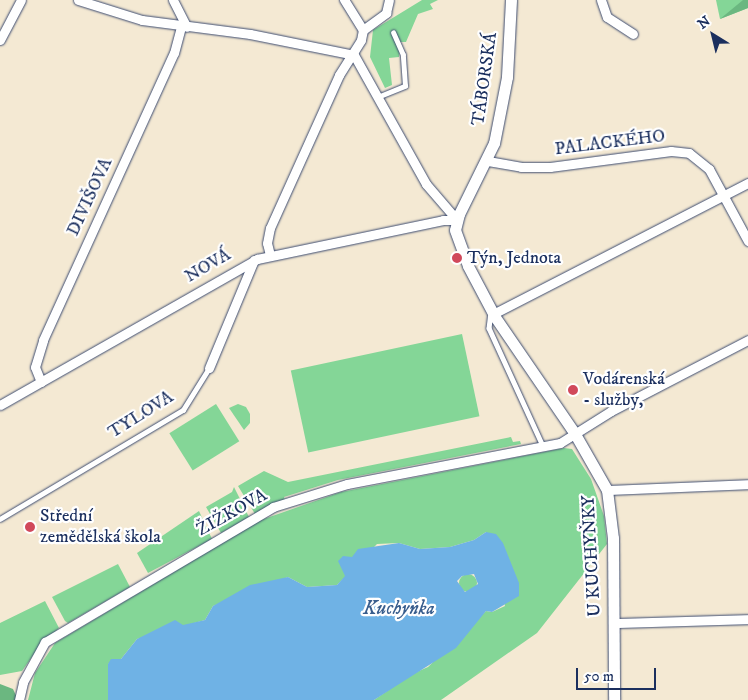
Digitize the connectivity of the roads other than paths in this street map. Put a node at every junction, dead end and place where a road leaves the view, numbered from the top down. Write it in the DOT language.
graph roads {
  1 [pos="22,0"];
  2 [pos="78,0"];
  3 [pos="173,0"];
  4 [pos="344,0"];
  5 [pos="390,0"];
  6 [pos="511,0"];
  7 [pos="601,0"];
  8 [pos="184,26"];
  9 [pos="363,30"];
  10 [pos="393,33"];
  11 [pos="633,34"];
  12 [pos="0,40"];
  13 [pos="354,55"];
  14 [pos="380,96"];
  15 [pos="488,161"];
  16 [pos="748,183"];
  17 [pos="724,195"];
  18 [pos="457,220"];
  19 [pos="748,241"];
  20 [pos="270,254"];
  21 [pos="254,260"];
  22 [pos="492,312"];
  23 [pos="748,340"];
  24 [pos="209,368"];
  25 [pos="41,382"];
  26 [pos="0,405"];
  27 [pos="575,434"];
  28 [pos="544,448"];
  29 [pos="748,484"];
  30 [pos="607,490"];
  31 [pos="0,519"];
  32 [pos="748,619"];
  33 [pos="614,623"];
  34 [pos="19,700"];
  35 [pos="614,700"];
  1 -- 12 [label="street"];
  2 -- 8 [label="street"];
  3 -- 8 [label="street"];
  4 -- 9 [label="street"];
  5 -- 9 [label="street"];
  6 -- 15 [label="street, TÁBORSKÁ"];
  7 -- 11 [label="street"];
  8 -- 13 [label="street"];
  8 -- 25 [label="street, DIVIŠOVA"];
  9 -- 13 [label="street"];
  10 -- 14 [label="lane"];
  13 -- 14 [label="street"];
  13 -- 20 [label="street"];
  14 -- 18 [label="street"];
  15 -- 17 [label="street, PALACKÉHO"];
  15 -- 18 [label="street"];
  16 -- 17 [label="street"];
  17 -- 19 [label="street, PALACKÉHO"];
  17 -- 22 [label="street"];
  18 -- 20 [label="street, NOVÁ"];
  18 -- 22 [label="street, U KUCHYŇKY"];
  20 -- 21 [label="street, NOVÁ"];
  21 -- 24 [label="street, TYLOVA"];
  21 -- 25 [label="street, NOVÁ"];
  22 -- 27 [label="street, U KUCHYŇKY"];
  22 -- 28 [label="lane"];
  23 -- 27 [label="street, ŽIŽKOVA"];
  24 -- 31 [label="lane, TYLOVA"];
  25 -- 26 [label="street, NOVÁ"];
  27 -- 28 [label="street, ŽIŽKOVA"];
  27 -- 30 [label="street, U KUCHYŇKY"];
  28 -- 34 [label="street, ŽIŽKOVA"];
  29 -- 30 [label="street"];
  30 -- 33 [label="street, U KUCHYŇKY"];
  32 -- 33 [label="street"];
  33 -- 35 [label="street, U KUCHYŇKY"];
}
